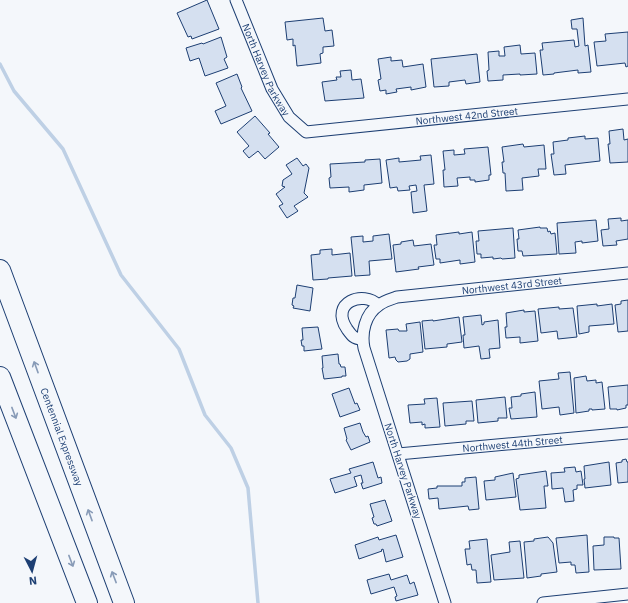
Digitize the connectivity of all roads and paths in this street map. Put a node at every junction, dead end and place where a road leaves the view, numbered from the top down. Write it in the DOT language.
graph roads {
  1 [pos="236,0"];
  2 [pos="628,99"];
  3 [pos="306,132"];
  4 [pos="0,270"];
  5 [pos="628,273"];
  6 [pos="378,305"];
  7 [pos="362,339"];
  8 [pos="0,377"];
  9 [pos="628,433"];
  10 [pos="398,454"];
  11 [pos="628,594"];
  12 [pos="87,603"];
  13 [pos="124,603"];
  14 [pos="445,603"];
  15 [pos="543,603"];
  1 -- 3 [label="street, North Harvey Parkway"];
  2 -- 3 [label="street, Northwest 42nd Street"];
  13 -- 4 [label="highway, Centennial Expressway, one-way"];
  5 -- 6 [label="street, Northwest 43rd Street"];
  6 -- 7 [label="street, North Harvey Parkway"];
  6 -- 7 [label="street"];
  7 -- 10 [label="street, North Harvey Parkway"];
  8 -- 12 [label="highway, one-way"];
  9 -- 10 [label="street, Northwest 44th Street"];
  10 -- 14 [label="street, North Harvey Parkway"];
  11 -- 15 [label="street"];
}
